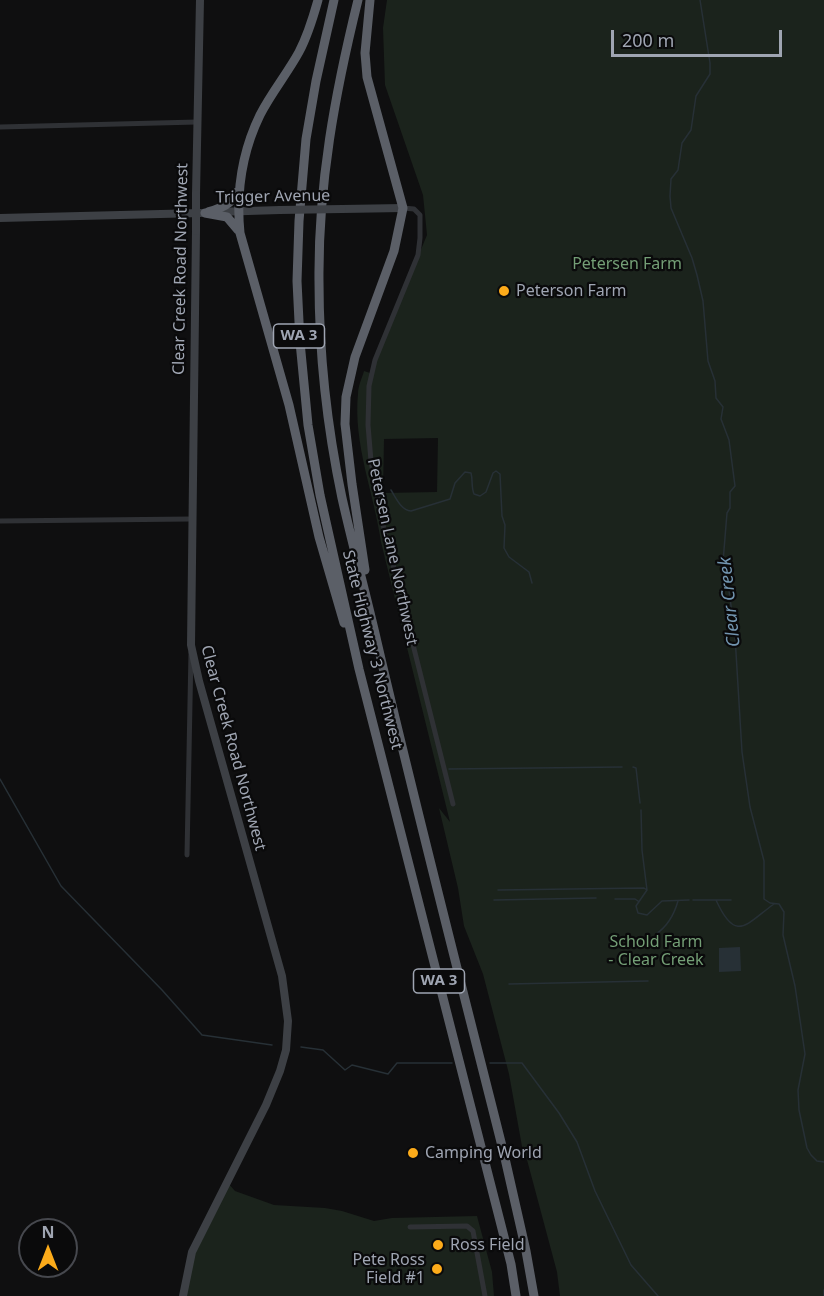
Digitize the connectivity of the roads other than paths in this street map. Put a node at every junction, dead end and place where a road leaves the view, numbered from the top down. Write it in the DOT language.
graph roads {
  1 [pos="200,0"];
  2 [pos="318,0"];
  3 [pos="334,0"];
  4 [pos="357,0"];
  5 [pos="370,0"];
  6 [pos="197,122"];
  7 [pos="0,127"];
  8 [pos="238,190"];
  9 [pos="404,208"];
  10 [pos="238,212"];
  11 [pos="205,213"];
  12 [pos="0,218"];
  13 [pos="240,232"];
  14 [pos="191,519"];
  15 [pos="0,520"];
  16 [pos="375,632"];
  17 [pos="191,645"];
  18 [pos="359,669"];
  19 [pos="453,804"];
  20 [pos="187,855"];
  21 [pos="410,1227"];
  22 [pos="183,1296"];
  23 [pos="484,1296"];
  24 [pos="516,1296"];
  25 [pos="534,1296"];
  1 -- 6 [label="main road, Clear Creek Road Northwest"];
  2 -- 8 [label="highway"];
  3 -- 18 [label="highway, State Highway 3 Northwest / WA 3"];
  4 -- 16 [label="highway, State Highway 3 Northwest / WA 3"];
  5 -- 9 [label="highway"];
  6 -- 7 [label="street"];
  6 -- 14 [label="main road, Clear Creek Road Northwest, bridge"];
  8 -- 10 [label="highway"];
  8 -- 11 [label="highway"];
  9 -- 10 [label="main road, Trigger Avenue, bridge"];
  9 -- 16 [label="highway"];
  9 -- 19 [label="street, Petersen Lane Northwest"];
  10 -- 11 [label="main road, Trigger Avenue"];
  10 -- 13 [label="highway"];
  11 -- 12 [label="main road, Trigger Avenue"];
  11 -- 13 [label="highway"];
  13 -- 18 [label="highway"];
  14 -- 15 [label="street"];
  14 -- 17 [label="main road, Clear Creek Road Northwest"];
  16 -- 25 [label="highway, State Highway 3 Northwest / WA 3"];
  17 -- 20 [label="street"];
  17 -- 22 [label="main road, Clear Creek Road Northwest"];
  18 -- 24 [label="highway, State Highway 3 Northwest / WA 3"];
  21 -- 23 [label="street"];
}
